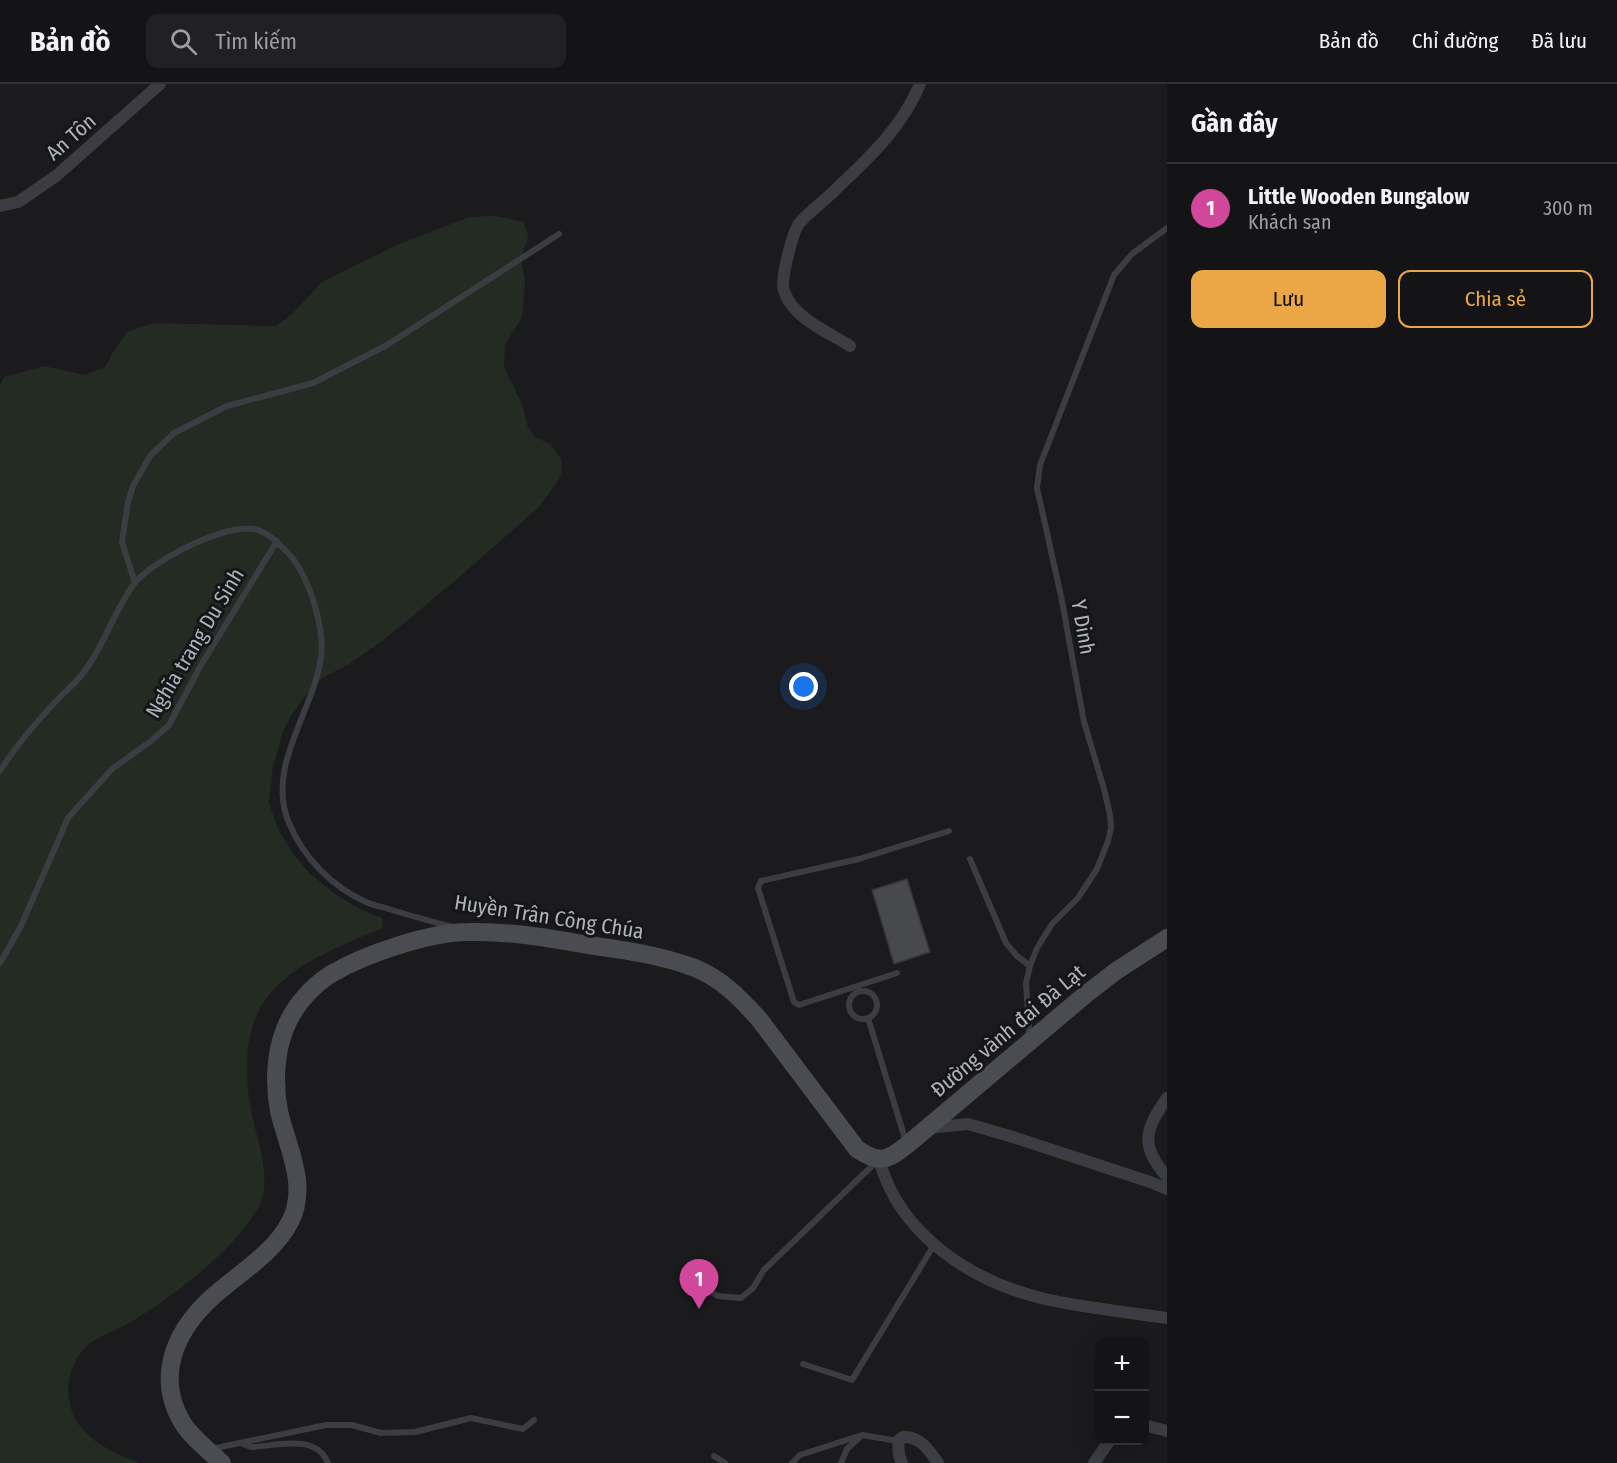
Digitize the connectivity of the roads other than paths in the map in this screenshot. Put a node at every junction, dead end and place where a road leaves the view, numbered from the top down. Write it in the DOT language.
graph roads {
  1 [pos="160,84"];
  2 [pos="920,84"];
  3 [pos="0,206"];
  4 [pos="1167,228"];
  5 [pos="559,234"];
  6 [pos="850,345"];
  7 [pos="277,541"];
  8 [pos="135,583"];
  9 [pos="0,771"];
  10 [pos="949,831"];
  11 [pos="970,859"];
  12 [pos="468,932"];
  13 [pos="1167,938"];
  14 [pos="0,963"];
  15 [pos="1030,966"];
  16 [pos="897,973"];
  17 [pos="857,989"];
  18 [pos="868,1018"];
  19 [pos="1027,1043"];
  20 [pos="1167,1098"];
  21 [pos="926,1129"];
  22 [pos="907,1145"];
  23 [pos="879,1160"];
  24 [pos="1167,1177"];
  25 [pos="1167,1190"];
  26 [pos="934,1245"];
  27 [pos="699,1285"];
  28 [pos="1167,1318"];
  29 [pos="803,1364"];
  30 [pos="534,1420"];
  31 [pos="1149,1426"];
  32 [pos="1167,1431"];
  33 [pos="862,1435"];
  34 [pos="898,1441"];
  35 [pos="242,1444"];
  36 [pos="1107,1445"];
  37 [pos="207,1450"];
  38 [pos="714,1456"];
  39 [pos="222,1463"];
  40 [pos="328,1463"];
  41 [pos="725,1463"];
  42 [pos="792,1463"];
  43 [pos="841,1463"];
  44 [pos="902,1463"];
  45 [pos="938,1463"];
  46 [pos="1094,1463"];
  1 -- 3 [label="street, An Tôn"];
  2 -- 6 [label="street"];
  4 -- 15 [label="lane, Y Dinh"];
  5 -- 8 [label="lane"];
  7 -- 8 [label="lane, Huyền Trân Công Chúa"];
  7 -- 12 [label="lane, Huyền Trân Công Chúa"];
  7 -- 14 [label="lane, Nghĩa trang Du Sinh"];
  8 -- 9 [label="lane, Huyền Trân Công Chúa"];
  10 -- 17 [label="lane"];
  11 -- 15 [label="lane"];
  12 -- 23 [label="main road, Huyền Trân Công Chúa"];
  12 -- 37 [label="main road"];
  13 -- 19 [label="main road, Đường vành đai Đà Lạt"];
  15 -- 19 [label="lane, Y Dinh"];
  16 -- 17 [label="lane"];
  17 -- 18 [label="lane"];
  17 -- 18 [label="lane"];
  18 -- 22 [label="lane"];
  19 -- 21 [label="main road, Đường vành đai Đà Lạt"];
  20 -- 24 [label="street"];
  21 -- 22 [label="main road, Đường vành đai Đà Lạt"];
  21 -- 25 [label="street"];
  22 -- 23 [label="main road, Đường vành đai Đà Lạt"];
  23 -- 26 [label="street"];
  23 -- 27 [label="lane"];
  26 -- 28 [label="street"];
  26 -- 29 [label="lane"];
  30 -- 35 [label="lane"];
  31 -- 32 [label="street"];
  33 -- 34 [label="lane"];
  33 -- 42 [label="lane"];
  33 -- 43 [label="lane"];
  34 -- 44 [label="street"];
  34 -- 45 [label="street"];
  35 -- 37 [label="lane"];
  35 -- 40 [label="lane"];
  36 -- 46 [label="street"];
  37 -- 39 [label="main road"];
  38 -- 41 [label="lane"];
}
